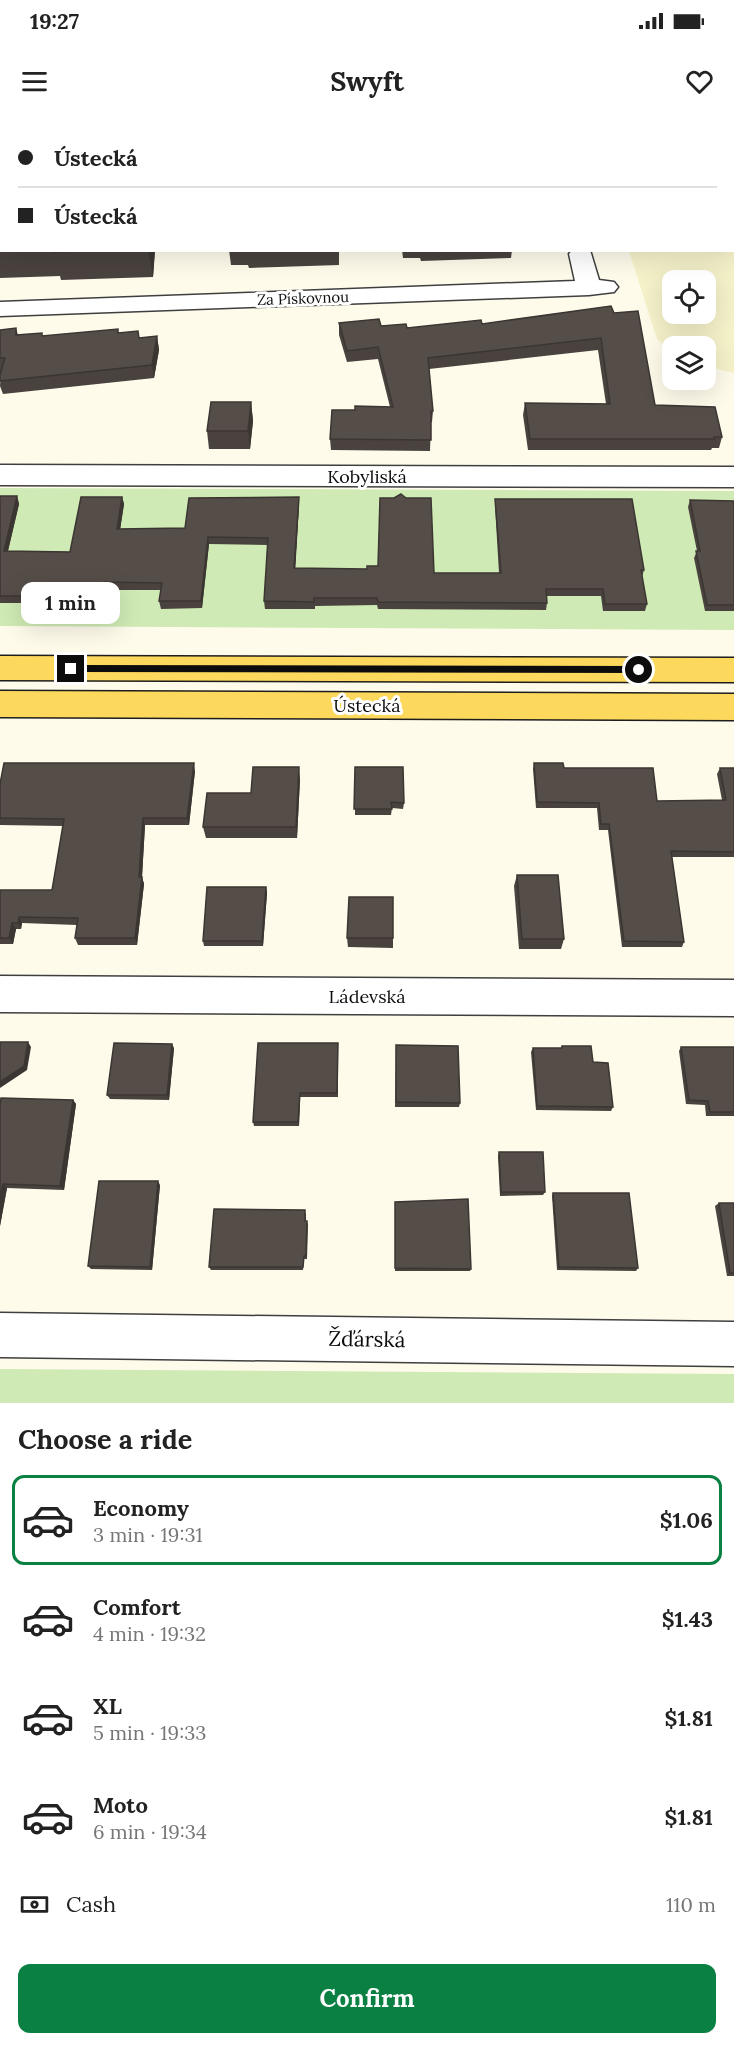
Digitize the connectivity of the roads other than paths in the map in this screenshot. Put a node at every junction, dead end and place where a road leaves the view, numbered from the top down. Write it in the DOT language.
graph roads {
  1 [pos="581,254"];
  2 [pos="0,309"];
  3 [pos="0,475"];
  4 [pos="734,477"];
  5 [pos="0,668"];
  6 [pos="734,670"];
  7 [pos="0,704"];
  8 [pos="734,707"];
  9 [pos="0,994"];
  10 [pos="734,998"];
  11 [pos="0,1335"];
  12 [pos="734,1344"];
  1 -- 2 [label="street, Za Pískovnou"];
  3 -- 4 [label="street, Kobyliská"];
  5 -- 6 [label="main road, Ústecká"];
  7 -- 8 [label="main road, Ústecká"];
  9 -- 10 [label="street, Ládevská"];
  11 -- 12 [label="street, Žďárská"];
}
